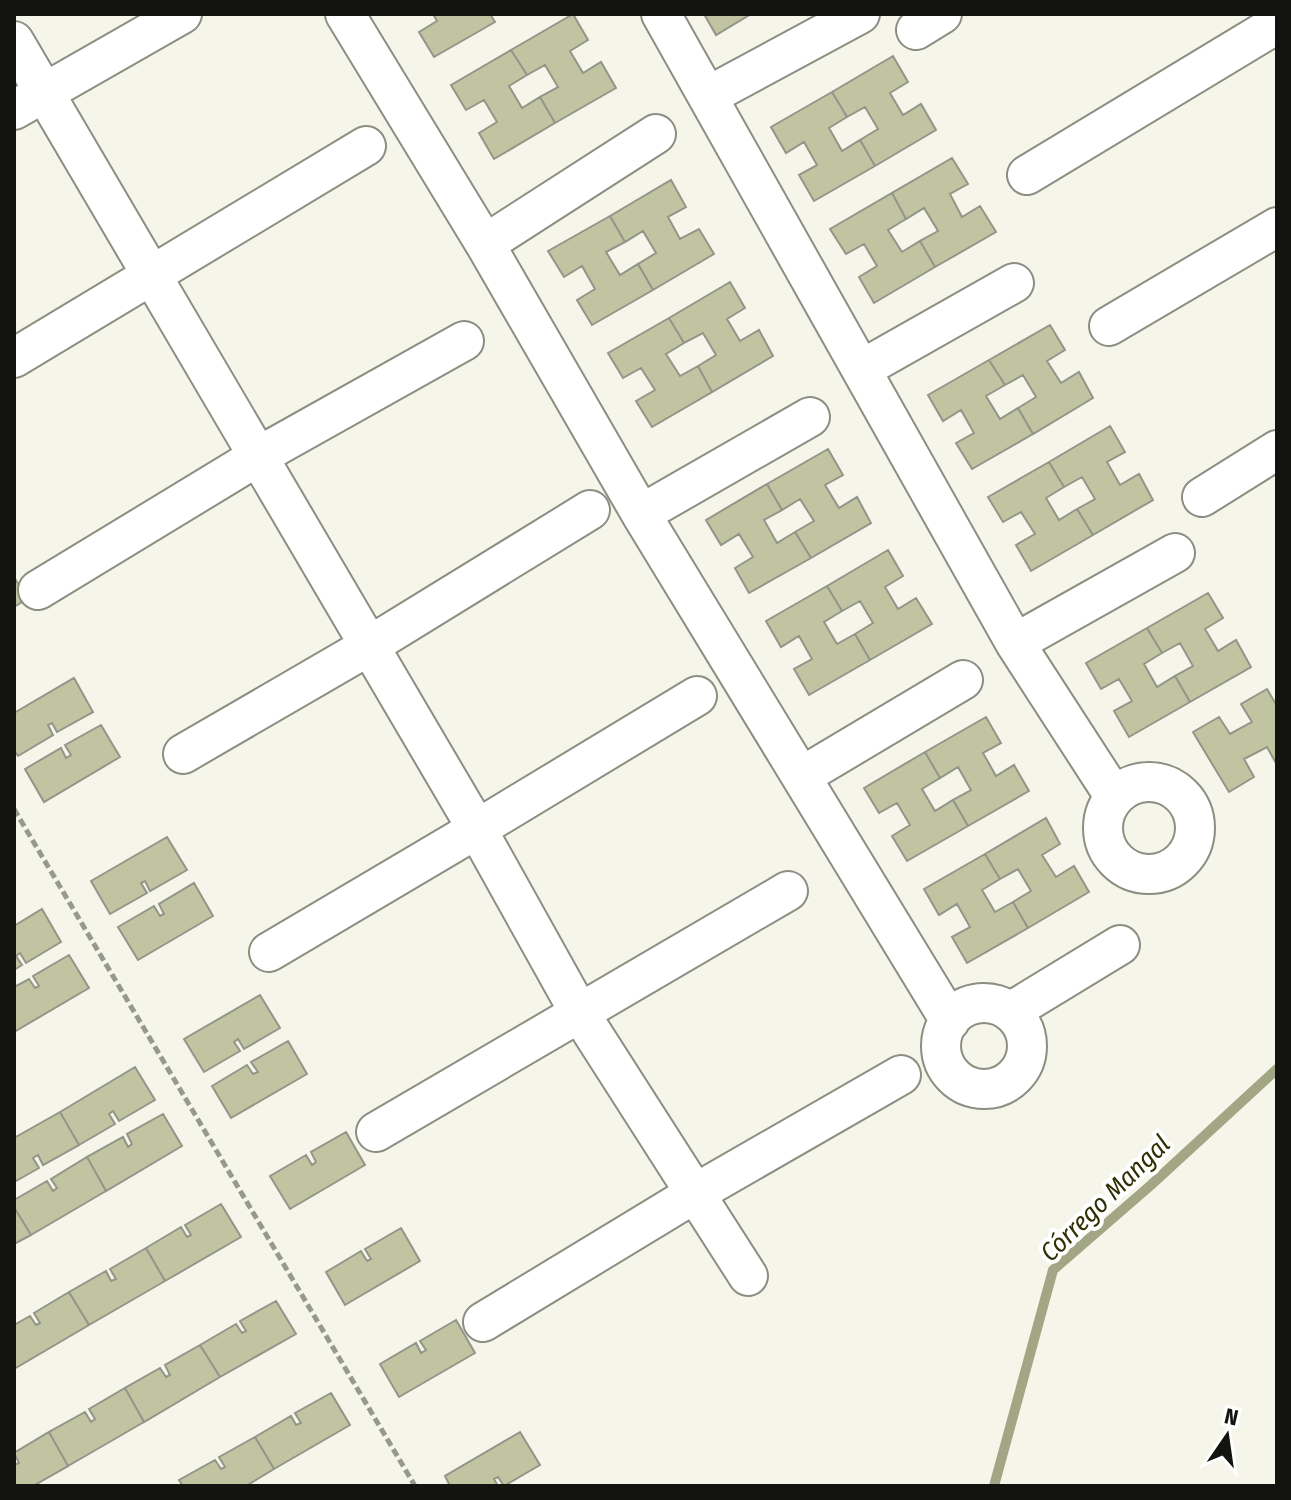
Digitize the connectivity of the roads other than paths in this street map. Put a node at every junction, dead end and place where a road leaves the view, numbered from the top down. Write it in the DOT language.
graph roads {
  1 [pos="182,14"];
  2 [pos="345,14"];
  3 [pos="661,14"];
  4 [pos="860,14"];
  5 [pos="1277,24"];
  6 [pos="14,41"];
  7 [pos="708,96"];
  8 [pos="28,102"];
  9 [pos="656,134"];
  10 [pos="366,146"];
  11 [pos="1027,175"];
  12 [pos="1277,227"];
  13 [pos="485,244"];
  14 [pos="152,277"];
  15 [pos="1014,283"];
  16 [pos="1109,326"];
  17 [pos="464,341"];
  18 [pos="14,358"];
  19 [pos="862,369"];
  20 [pos="810,417"];
  21 [pos="1277,450"];
  22 [pos="257,457"];
  23 [pos="1202,497"];
  24 [pos="590,510"];
  25 [pos="641,514"];
  26 [pos="1175,553"];
  27 [pos="38,590"];
  28 [pos="1015,643"];
  29 [pos="369,646"];
  30 [pos="963,680"];
  31 [pos="697,696"];
  32 [pos="183,754"];
  33 [pos="802,776"];
  34 [pos="1114,796"];
  35 [pos="477,829"];
  36 [pos="788,891"];
  37 [pos="1120,945"];
  38 [pos="269,952"];
  39 [pos="579,1012"];
  40 [pos="1010,1012"];
  41 [pos="950,1021"];
  42 [pos="901,1075"];
  43 [pos="376,1132"];
  44 [pos="694,1194"];
  45 [pos="748,1276"];
  46 [pos="483,1322"];
  1 -- 8 [label="street"];
  2 -- 13 [label="street"];
  3 -- 7 [label="street"];
  4 -- 7 [label="street"];
  5 -- 11 [label="street"];
  6 -- 8 [label="street"];
  7 -- 19 [label="street"];
  8 -- 14 [label="street"];
  9 -- 13 [label="street"];
  10 -- 14 [label="street"];
  12 -- 16 [label="street"];
  13 -- 25 [label="street"];
  14 -- 18 [label="street"];
  14 -- 22 [label="street"];
  15 -- 19 [label="street"];
  17 -- 22 [label="street"];
  19 -- 28 [label="street"];
  20 -- 25 [label="street"];
  21 -- 23 [label="street"];
  22 -- 27 [label="street"];
  22 -- 29 [label="street"];
  24 -- 29 [label="street"];
  25 -- 33 [label="street"];
  26 -- 28 [label="street"];
  28 -- 34 [label="street"];
  29 -- 32 [label="street"];
  29 -- 35 [label="street"];
  30 -- 33 [label="street"];
  31 -- 35 [label="street"];
  33 -- 41 [label="street"];
  35 -- 38 [label="street"];
  35 -- 39 [label="street"];
  36 -- 39 [label="street"];
  37 -- 40 [label="street"];
  39 -- 43 [label="street"];
  39 -- 44 [label="street"];
  40 -- 41 [label="street"];
  40 -- 41 [label="street"];
  42 -- 44 [label="street"];
  44 -- 45 [label="street"];
  44 -- 46 [label="street"];
}
